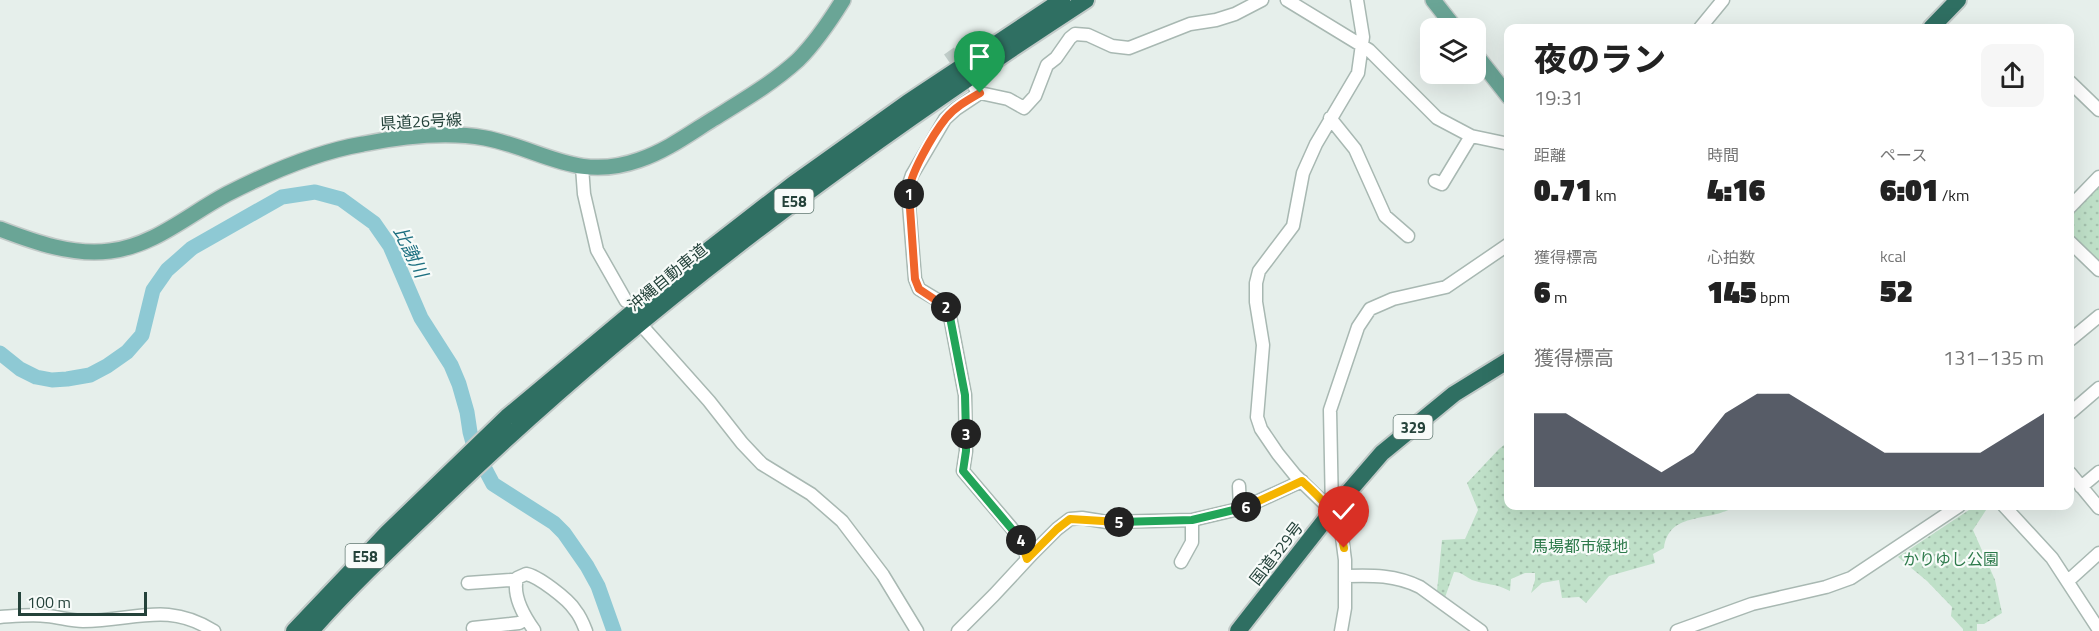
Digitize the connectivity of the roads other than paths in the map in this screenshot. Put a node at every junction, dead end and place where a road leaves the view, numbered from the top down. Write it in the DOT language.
graph roads {
  1 [pos="843,0"];
  2 [pos="1062,0"];
  3 [pos="1086,0"];
  4 [pos="1262,0"];
  5 [pos="1287,0"];
  6 [pos="1357,0"];
  7 [pos="1433,0"];
  8 [pos="1723,0"];
  9 [pos="1958,0"];
  10 [pos="1447,18"];
  11 [pos="1703,24"];
  12 [pos="1935,24"];
  13 [pos="1362,44"];
  14 [pos="1486,68"];
  15 [pos="2074,86"];
  16 [pos="1504,91"];
  17 [pos="2099,110"];
  18 [pos="1330,118"];
  19 [pos="1471,136"];
  20 [pos="1504,143"];
  21 [pos="582,167"];
  22 [pos="2099,177"];
  23 [pos="1435,181"];
  24 [pos="2074,203"];
  25 [pos="0,229"];
  26 [pos="1408,236"];
  27 [pos="2074,246"];
  28 [pos="1504,247"];
  29 [pos="2099,270"];
  30 [pos="626,301"];
  31 [pos="2099,316"];
  32 [pos="643,327"];
  33 [pos="2074,337"];
  34 [pos="1504,363"];
  35 [pos="2099,388"];
  36 [pos="2074,410"];
  37 [pos="513,421"];
  38 [pos="2099,472"];
  39 [pos="2074,478"];
  40 [pos="1302,481"];
  41 [pos="1239,486"];
  42 [pos="2081,487"];
  43 [pos="442,489"];
  44 [pos="2099,508"];
  45 [pos="1240,509"];
  46 [pos="1953,510"];
  47 [pos="2008,510"];
  48 [pos="1332,511"];
  49 [pos="1192,520"];
  50 [pos="2099,553"];
  51 [pos="1027,559"];
  52 [pos="1181,562"];
  53 [pos="1346,576"];
  54 [pos="516,581"];
  55 [pos="2068,581"];
  56 [pos="468,583"];
  57 [pos="0,617"];
  58 [pos="526,619"];
  59 [pos="473,628"];
  60 [pos="534,630"];
  61 [pos="2099,630"];
  62 [pos="214,631"];
  63 [pos="294,631"];
  64 [pos="311,631"];
  65 [pos="586,631"];
  66 [pos="917,631"];
  67 [pos="958,631"];
  68 [pos="1238,631"];
  69 [pos="1341,631"];
  70 [pos="1481,631"];
  71 [pos="1677,631"];
  1 -- 21 [label="main road, 県道26号線"];
  2 -- 37 [label="highway, 沖縄自動車道 / E58"];
  3 -- 37 [label="highway, 沖縄自動車道 / E58"];
  4 -- 51 [label="street"];
  5 -- 13 [label="street"];
  6 -- 13 [label="street"];
  7 -- 10 [label="main road"];
  8 -- 11 [label="street"];
  9 -- 12 [label="highway"];
  13 -- 18 [label="street"];
  13 -- 19 [label="street"];
  14 -- 16 [label="main road"];
  15 -- 17 [label="street"];
  18 -- 26 [label="street"];
  18 -- 40 [label="street"];
  19 -- 20 [label="street"];
  19 -- 23 [label="street"];
  21 -- 25 [label="main road, 県道26号線"];
  21 -- 30 [label="street"];
  22 -- 24 [label="street"];
  27 -- 29 [label="street"];
  28 -- 48 [label="street"];
  31 -- 33 [label="street"];
  32 -- 66 [label="street"];
  34 -- 48 [label="highway, 国道329号 / 329"];
  35 -- 36 [label="street"];
  37 -- 43 [label="highway, 沖縄自動車道 / E58"];
  38 -- 42 [label="street"];
  39 -- 42 [label="street"];
  40 -- 45 [label="street"];
  40 -- 48 [label="street"];
  41 -- 45 [label="street"];
  42 -- 44 [label="street"];
  43 -- 63 [label="highway, 沖縄自動車道 / E58"];
  43 -- 64 [label="highway, 沖縄自動車道 / E58"];
  45 -- 49 [label="street"];
  46 -- 71 [label="street"];
  47 -- 55 [label="street"];
  48 -- 53 [label="street"];
  48 -- 68 [label="highway, 国道329号 / 329"];
  49 -- 51 [label="street"];
  49 -- 52 [label="street"];
  50 -- 55 [label="street"];
  51 -- 67 [label="street"];
  53 -- 69 [label="street"];
  53 -- 70 [label="street"];
  54 -- 56 [label="street"];
  54 -- 58 [label="street"];
  54 -- 65 [label="street"];
  55 -- 61 [label="street"];
  57 -- 62 [label="street"];
  58 -- 59 [label="street"];
  58 -- 60 [label="street"];
}
